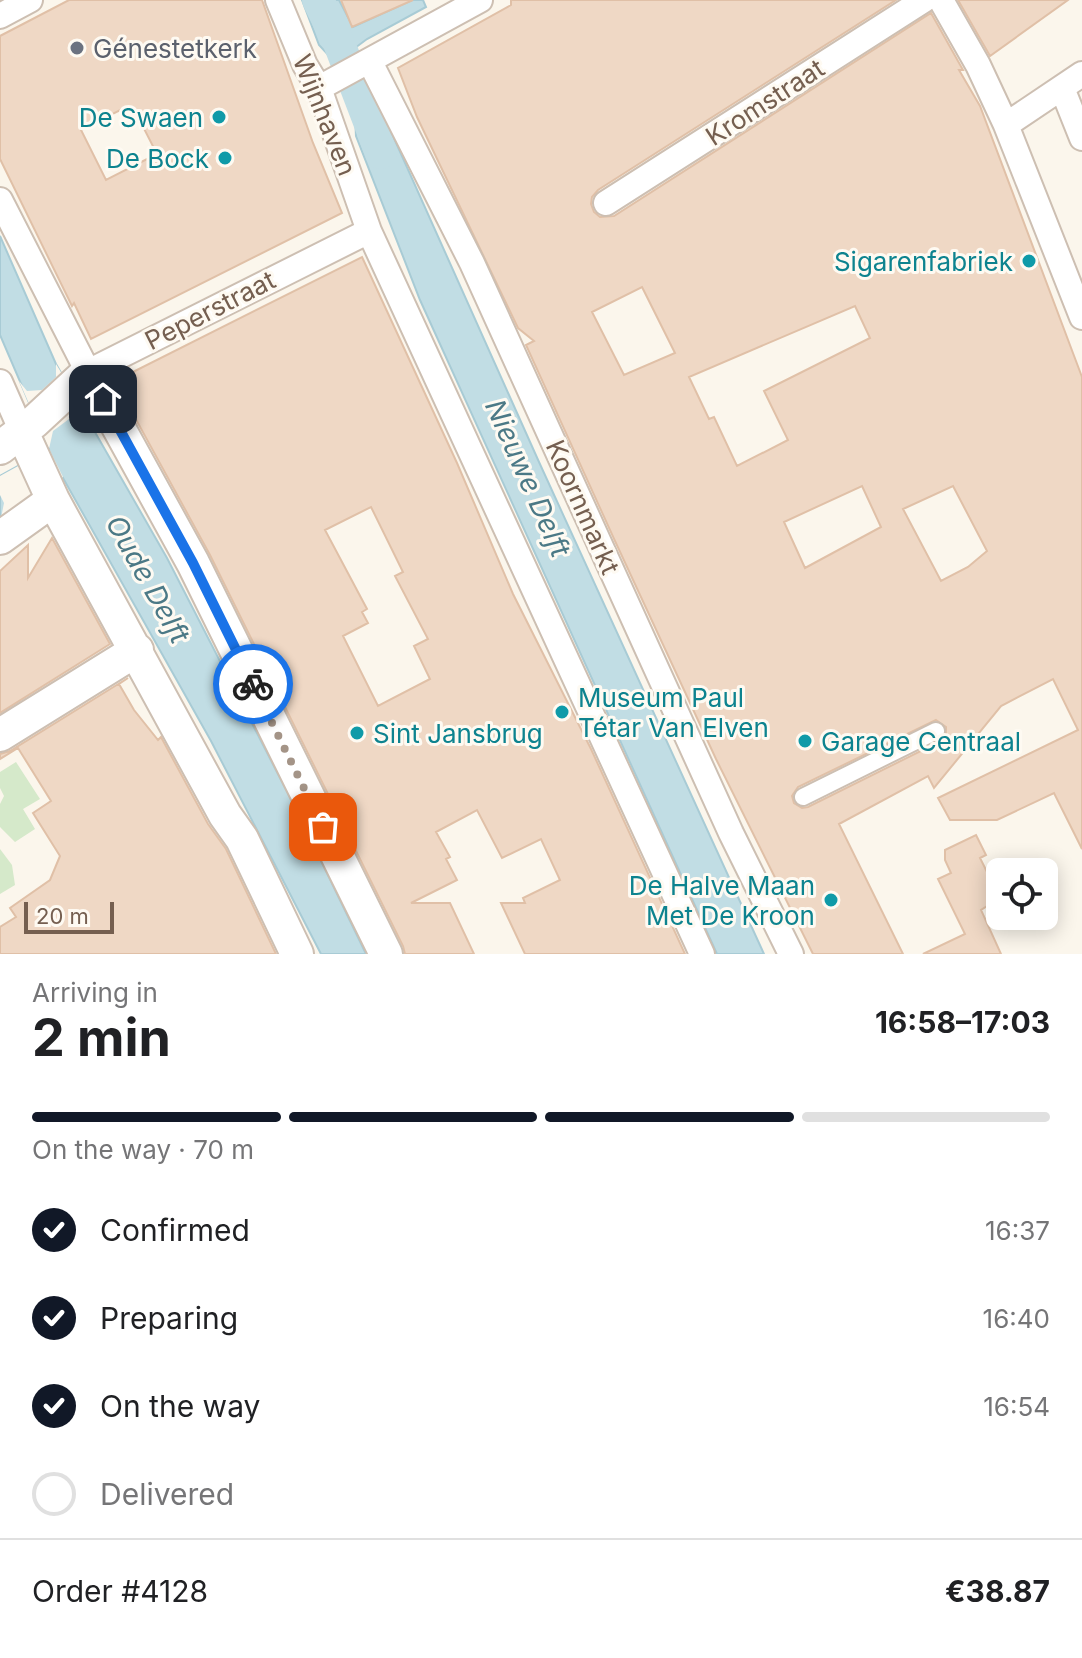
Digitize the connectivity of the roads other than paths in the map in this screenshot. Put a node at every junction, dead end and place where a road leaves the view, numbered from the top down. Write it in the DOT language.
graph roads {
  1 [pos="30,0"];
  2 [pos="278,0"];
  3 [pos="480,0"];
  4 [pos="924,0"];
  5 [pos="941,0"];
  6 [pos="440,8"];
  7 [pos="0,16"];
  8 [pos="370,62"];
  9 [pos="1072,81"];
  10 [pos="325,84"];
  11 [pos="1006,125"];
  12 [pos="1082,138"];
  13 [pos="0,200"];
  14 [pos="606,203"];
  15 [pos="369,231"];
  16 [pos="1082,317"];
  17 [pos="79,380"];
  18 [pos="0,382"];
  19 [pos="21,437"];
  20 [pos="50,495"];
  21 [pos="0,538"];
  22 [pos="137,650"];
  23 [pos="936,731"];
  24 [pos="0,735"];
  25 [pos="803,797"];
  26 [pos="297,954"];
  27 [pos="386,954"];
  28 [pos="702,954"];
  29 [pos="791,954"];
  1 -- 7 [label="street"];
  2 -- 10 [label="street, Wijnhaven"];
  3 -- 6 [label="street"];
  4 -- 14 [label="street, Kromstraat"];
  5 -- 11 [label="street"];
  6 -- 8 [label="street"];
  8 -- 10 [label="street"];
  8 -- 29 [label="street, Koornmarkt"];
  9 -- 11 [label="street"];
  9 -- 12 [label="street"];
  10 -- 15 [label="street, Wijnhaven"];
  11 -- 16 [label="street"];
  13 -- 17 [label="street"];
  15 -- 17 [label="street, Peperstraat"];
  15 -- 28 [label="street"];
  17 -- 19 [label="street, Peperstraat"];
  17 -- 27 [label="street"];
  18 -- 19 [label="street"];
  19 -- 20 [label="street"];
  20 -- 21 [label="street"];
  20 -- 22 [label="street"];
  22 -- 24 [label="street"];
  22 -- 26 [label="street"];
  23 -- 25 [label="lane"];
}
